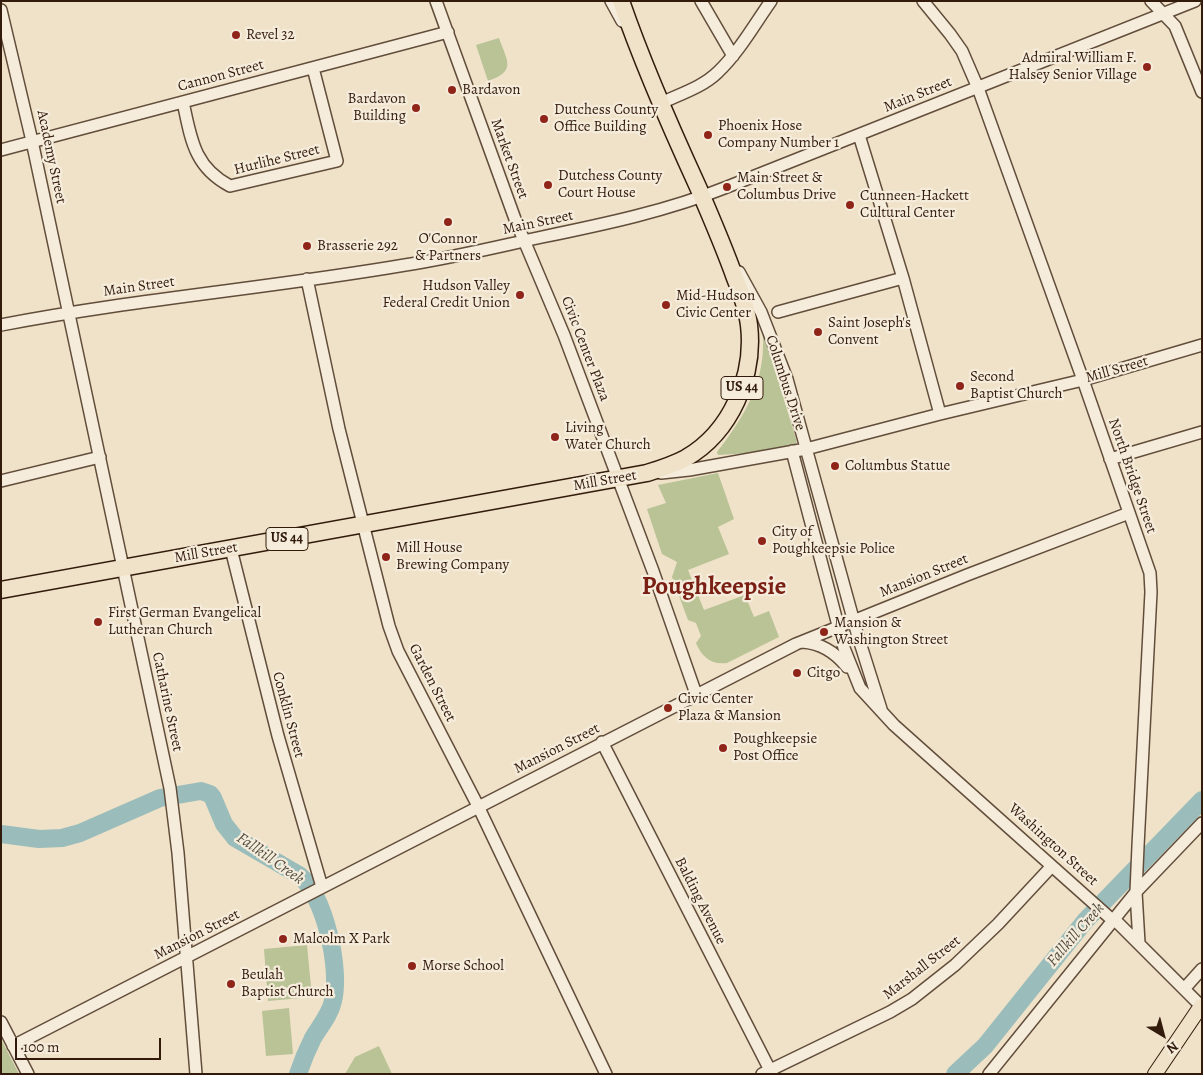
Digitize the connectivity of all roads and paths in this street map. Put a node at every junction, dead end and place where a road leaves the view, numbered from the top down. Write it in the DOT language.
graph roads {
  1 [pos="436,1"];
  2 [pos="611,1"];
  3 [pos="621,1"];
  4 [pos="701,1"];
  5 [pos="771,1"];
  6 [pos="922,1"];
  7 [pos="1151,1"];
  8 [pos="1195,1"];
  9 [pos="1,10"];
  10 [pos="1163,14"];
  11 [pos="448,32"];
  12 [pos="637,49"];
  13 [pos="732,56"];
  14 [pos="313,68"];
  15 [pos="978,88"];
  16 [pos="1202,92"];
  17 [pos="183,102"];
  18 [pos="661,103"];
  19 [pos="859,135"];
  20 [pos="32,142"];
  21 [pos="1,150"];
  22 [pos="702,196"];
  23 [pos="526,241"];
  24 [pos="725,249"];
  25 [pos="903,278"];
  26 [pos="307,279"];
  27 [pos="69,312"];
  28 [pos="778,312"];
  29 [pos="1,325"];
  30 [pos="1202,345"];
  31 [pos="1084,380"];
  32 [pos="940,414"];
  33 [pos="1202,432"];
  34 [pos="806,449"];
  35 [pos="792,451"];
  36 [pos="100,457"];
  37 [pos="1110,459"];
  38 [pos="637,475"];
  39 [pos="618,479"];
  40 [pos="1,481"];
  41 [pos="1129,512"];
  42 [pos="362,525"];
  43 [pos="231,548"];
  44 [pos="123,568"];
  45 [pos="1,590"];
  46 [pos="854,620"];
  47 [pos="838,626"];
  48 [pos="800,642"];
  49 [pos="857,683"];
  50 [pos="696,694"];
  51 [pos="881,709"];
  52 [pos="602,742"];
  53 [pos="478,806"];
  54 [pos="1202,823"];
  55 [pos="1051,867"];
  56 [pos="320,888"];
  57 [pos="1136,892"];
  58 [pos="1112,918"];
  59 [pos="1139,943"];
  60 [pos="185,958"];
  61 [pos="1202,969"];
  62 [pos="1184,988"];
  63 [pos="1201,1006"];
  64 [pos="1,1022"];
  65 [pos="13,1046"];
  66 [pos="768,1072"];
  67 [pos="28,1074"];
  68 [pos="196,1074"];
  69 [pos="606,1074"];
  70 [pos="989,1074"];
  71 [pos="1155,1074"];
  1 -- 11 [label="street, Market Street"];
  2 -- 12 [label="street, Columbus Drive"];
  3 -- 12 [label="highway, Columbus Drive / US 44"];
  4 -- 13 [label="street"];
  5 -- 13 [label="street"];
  6 -- 15 [label="street, North Bridge Street"];
  7 -- 10 [label="street"];
  8 -- 10 [label="street, Main Street"];
  9 -- 20 [label="street, Academy Street"];
  10 -- 15 [label="street, Main Street"];
  10 -- 16 [label="street"];
  11 -- 14 [label="street, Cannon Street"];
  11 -- 23 [label="street, Market Street"];
  12 -- 18 [label="highway, Columbus Drive / US 44"];
  13 -- 18 [label="street"];
  14 -- 17 [label="street, Cannon Street"];
  14 -- 17 [label="street, Hurlihe Street"];
  15 -- 19 [label="street, Main Street"];
  15 -- 31 [label="street, North Bridge Street"];
  17 -- 20 [label="street, Cannon Street"];
  18 -- 22 [label="highway, Columbus Drive / US 44"];
  19 -- 22 [label="street, Main Street"];
  19 -- 25 [label="street"];
  20 -- 21 [label="street, Cannon Street"];
  20 -- 27 [label="street, Academy Street"];
  22 -- 23 [label="street, Main Street"];
  22 -- 24 [label="highway, Columbus Drive / US 44"];
  23 -- 26 [label="street, Main Street"];
  23 -- 39 [label="street, Civic Center Plaza"];
  24 -- 34 [label="street, Columbus Drive"];
  24 -- 38 [label="highway, US 44"];
  25 -- 28 [label="street"];
  25 -- 32 [label="street"];
  26 -- 27 [label="street, Main Street"];
  26 -- 42 [label="street, Garden Street"];
  27 -- 29 [label="street, Main Street"];
  27 -- 36 [label="street, Catharine Street"];
  30 -- 31 [label="street, Mill Street"];
  31 -- 32 [label="street, Mill Street"];
  31 -- 37 [label="street, North Bridge Street"];
  32 -- 34 [label="street, Mill Street"];
  33 -- 37 [label="street"];
  34 -- 35 [label="street, Mill Street"];
  34 -- 46 [label="street, Columbus Drive"];
  35 -- 38 [label="street, Mill Street"];
  35 -- 47 [label="street, Columbus Drive"];
  36 -- 40 [label="street"];
  36 -- 44 [label="street, Catharine Street"];
  37 -- 41 [label="street, North Bridge Street"];
  38 -- 39 [label="highway, Mill Street / US 44"];
  39 -- 42 [label="highway, Mill Street / US 44"];
  39 -- 50 [label="street, Civic Center Plaza"];
  41 -- 46 [label="street, Mansion Street"];
  41 -- 57 [label="street, North Bridge Street"];
  42 -- 43 [label="highway, Mill Street / US 44"];
  42 -- 53 [label="street, Garden Street"];
  43 -- 44 [label="highway, Mill Street / US 44"];
  43 -- 56 [label="street, Conklin Street"];
  44 -- 45 [label="highway, Mill Street / US 44"];
  44 -- 60 [label="street, Catharine Street"];
  46 -- 47 [label="street, Mansion Street"];
  46 -- 51 [label="street, Washington Street"];
  47 -- 48 [label="street, Mansion Street"];
  47 -- 49 [label="street, Washington Street"];
  48 -- 49 [label="street"];
  48 -- 50 [label="street, Mansion Street"];
  49 -- 51 [label="street, Washington Street"];
  50 -- 52 [label="street, Mansion Street"];
  51 -- 55 [label="street, Washington Street"];
  52 -- 53 [label="street, Mansion Street"];
  52 -- 66 [label="street, Balding Avenue"];
  53 -- 56 [label="street, Mansion Street"];
  53 -- 69 [label="street, Garden Street"];
  54 -- 57 [label="street"];
  55 -- 58 [label="street, Washington Street"];
  55 -- 66 [label="street, Marshall Street"];
  56 -- 60 [label="street, Mansion Street"];
  57 -- 58 [label="street"];
  57 -- 59 [label="street, North Bridge Street"];
  58 -- 59 [label="street, Washington Street"];
  58 -- 70 [label="street"];
  59 -- 62 [label="street, Washington Street"];
  60 -- 65 [label="street, Mansion Street"];
  60 -- 68 [label="street, Catharine Street"];
  61 -- 62 [label="street"];
  62 -- 63 [label="street, Washington Street"];
  63 -- 71 [label="main road"];
  64 -- 65 [label="street"];
  65 -- 67 [label="street"];
}
